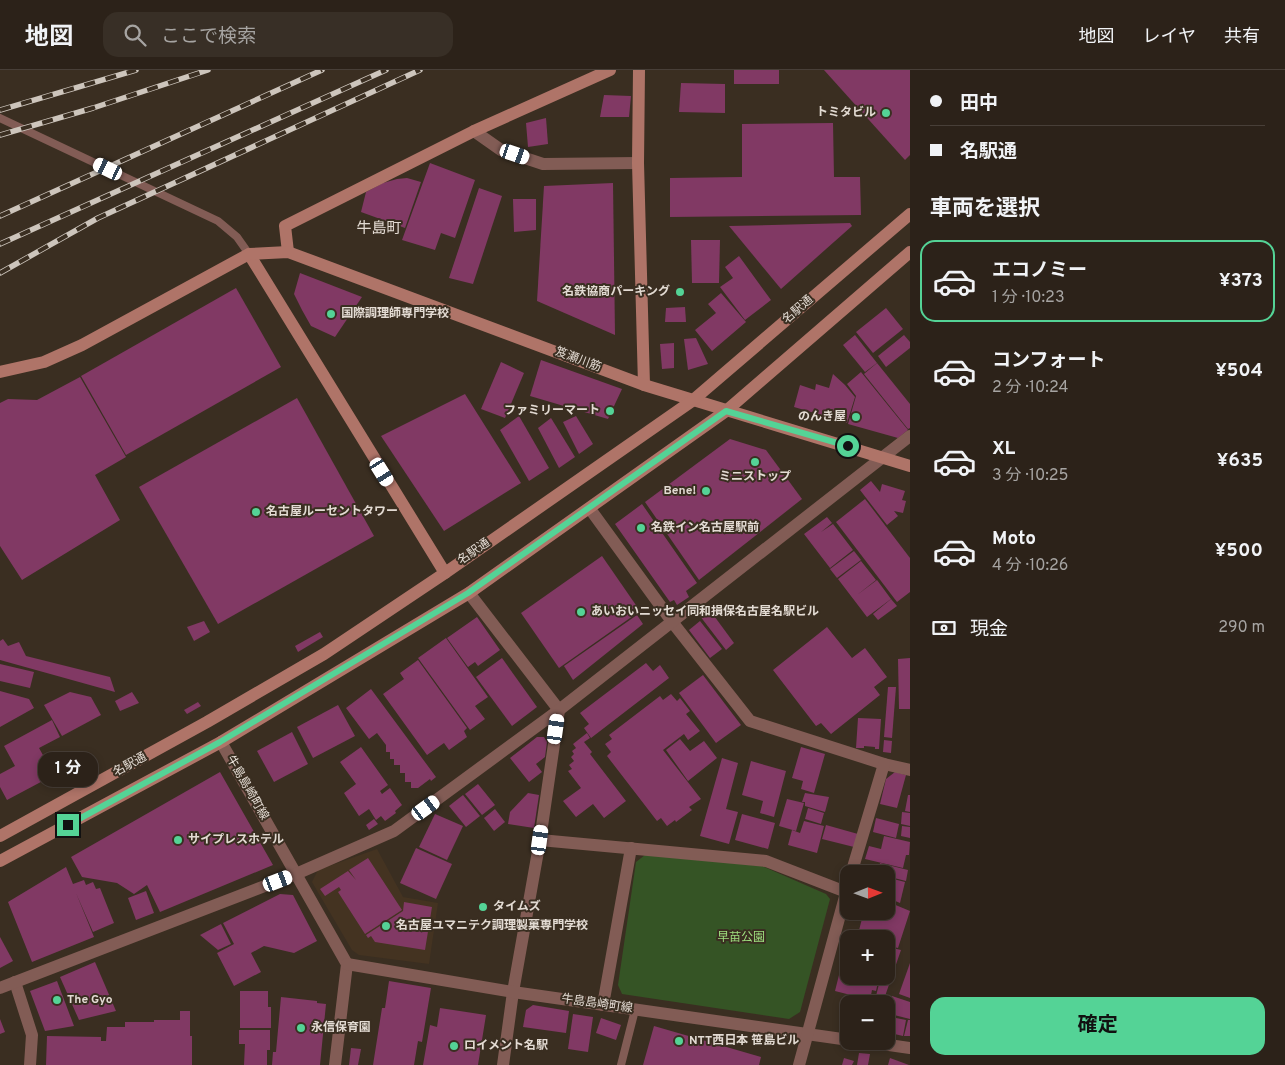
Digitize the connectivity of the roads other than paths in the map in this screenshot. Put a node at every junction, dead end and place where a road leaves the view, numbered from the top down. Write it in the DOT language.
graph roads {
  1 [pos="610,70"];
  2 [pos="639,70"];
  3 [pos="0,118"];
  4 [pos="474,131"];
  5 [pos="638,163"];
  6 [pos="910,214"];
  7 [pos="288,252"];
  8 [pos="910,252"];
  9 [pos="249,254"];
  10 [pos="0,372"];
  11 [pos="644,385"];
  12 [pos="692,401"];
  13 [pos="726,411"];
  14 [pos="910,436"];
  15 [pos="883,456"];
  16 [pos="910,466"];
  17 [pos="590,509"];
  18 [pos="445,573"];
  19 [pos="468,593"];
  20 [pos="673,623"];
  21 [pos="559,710"];
  22 [pos="220,742"];
  23 [pos="884,764"];
  24 [pos="910,770"];
  25 [pos="0,836"];
  26 [pos="540,840"];
  27 [pos="631,848"];
  28 [pos="0,861"];
  29 [pos="854,865"];
  30 [pos="296,874"];
  31 [pos="840,884"];
  32 [pos="840,912"];
  33 [pos="346,964"];
  34 [pos="15,982"];
  35 [pos="0,988"];
  36 [pos="514,992"];
  37 [pos="603,1005"];
  38 [pos="635,1010"];
  39 [pos="807,1034"];
  40 [pos="840,1039"];
  41 [pos="895,1046"];
  42 [pos="910,1048"];
  43 [pos="30,1065"];
  44 [pos="335,1065"];
  45 [pos="503,1065"];
  46 [pos="621,1065"];
  47 [pos="798,1065"];
  1 -- 4 [label="street"];
  2 -- 5 [label="street"];
  3 -- 9 [label="lane"];
  4 -- 5 [label="street"];
  4 -- 7 [label="street"];
  5 -- 11 [label="street"];
  6 -- 12 [label="street, 名駅通"];
  7 -- 9 [label="street, 笈瀬川筋"];
  7 -- 11 [label="street, 笈瀬川筋"];
  8 -- 13 [label="street, 名駅通"];
  9 -- 10 [label="street"];
  9 -- 18 [label="street"];
  11 -- 12 [label="street, 笈瀬川筋"];
  12 -- 13 [label="street, 笈瀬川筋"];
  12 -- 18 [label="street, 名駅通"];
  13 -- 15 [label="street, 笈瀬川筋"];
  13 -- 17 [label="street, 名駅通"];
  14 -- 15 [label="street"];
  15 -- 16 [label="street, 笈瀬川筋"];
  15 -- 20 [label="street"];
  17 -- 19 [label="street, 名駅通"];
  17 -- 20 [label="street"];
  18 -- 25 [label="street, 名駅通"];
  19 -- 21 [label="street"];
  19 -- 22 [label="street, 名駅通"];
  20 -- 21 [label="street"];
  20 -- 23 [label="street"];
  21 -- 26 [label="street"];
  21 -- 30 [label="street"];
  22 -- 28 [label="street, 名駅通"];
  22 -- 30 [label="street, 牛島島崎町線"];
  23 -- 24 [label="street"];
  23 -- 29 [label="street"];
  26 -- 27 [label="street"];
  26 -- 36 [label="street"];
  27 -- 31 [label="street"];
  27 -- 37 [label="street"];
  30 -- 33 [label="street, 牛島島崎町線"];
  30 -- 34 [label="street"];
  32 -- 39 [label="street"];
  33 -- 36 [label="street, 牛島島崎町線"];
  33 -- 44 [label="street"];
  34 -- 35 [label="street"];
  34 -- 43 [label="street"];
  36 -- 37 [label="street, 牛島島崎町線"];
  36 -- 45 [label="street"];
  37 -- 38 [label="street, 牛島島崎町線"];
  38 -- 39 [label="street, 牛島島崎町線"];
  38 -- 46 [label="lane"];
  39 -- 40 [label="street, 牛島島崎町線"];
  39 -- 47 [label="street"];
  41 -- 42 [label="street"];
}
